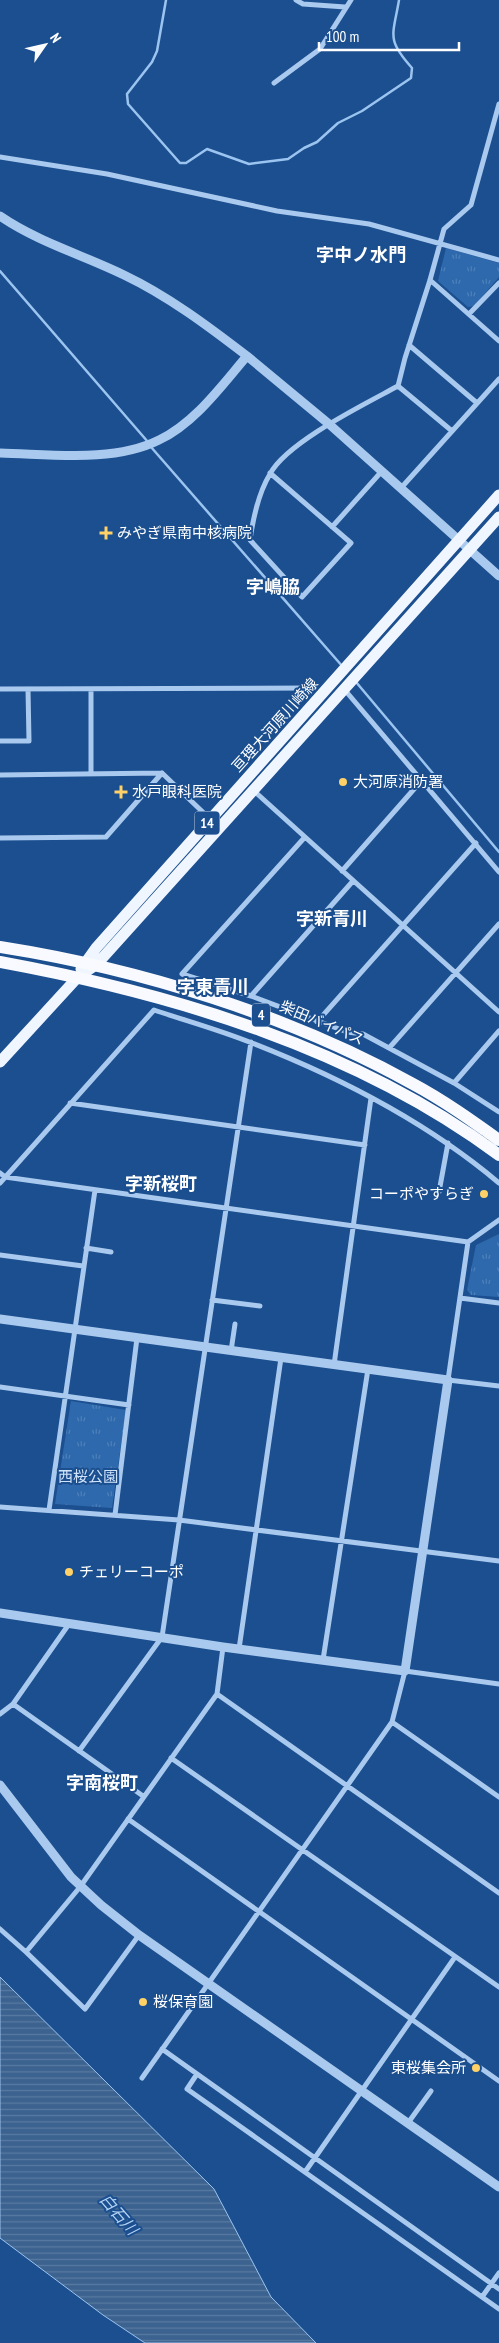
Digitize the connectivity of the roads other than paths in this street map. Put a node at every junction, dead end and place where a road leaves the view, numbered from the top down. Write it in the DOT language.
graph roads {
  1 [pos="296,0"];
  2 [pos="351,0"];
  3 [pos="344,7"];
  4 [pos="274,83"];
  5 [pos="499,104"];
  6 [pos="0,157"];
  7 [pos="0,216"];
  8 [pos="441,242"];
  9 [pos="499,260"];
  10 [pos="430,280"];
  11 [pos="499,283"];
  12 [pos="469,314"];
  13 [pos="499,341"];
  14 [pos="409,345"];
  15 [pos="247,356"];
  16 [pos="499,379"];
  17 [pos="398,386"];
  18 [pos="477,404"];
  19 [pos="329,424"];
  20 [pos="452,431"];
  21 [pos="0,453"];
  22 [pos="382,471"];
  23 [pos="270,474"];
  24 [pos="401,488"];
  25 [pos="499,496"];
  26 [pos="499,517"];
  27 [pos="332,527"];
  28 [pos="459,541"];
  29 [pos="470,550"];
  30 [pos="499,576"];
  31 [pos="351,682"];
  32 [pos="91,688"];
  33 [pos="310,688"];
  34 [pos="0,689"];
  35 [pos="28,689"];
  36 [pos="0,741"];
  37 [pos="272,750"];
  38 [pos="282,760"];
  39 [pos="162,773"];
  40 [pos="91,774"];
  41 [pos="0,775"];
  42 [pos="422,780"];
  43 [pos="244,782"];
  44 [pos="254,791"];
  45 [pos="210,819"];
  46 [pos="305,837"];
  47 [pos="0,838"];
  48 [pos="476,843"];
  49 [pos="342,871"];
  50 [pos="499,872"];
  51 [pos="353,882"];
  52 [pos="499,924"];
  53 [pos="403,926"];
  54 [pos="0,947"];
  55 [pos="0,962"];
  56 [pos="91,963"];
  57 [pos="455,972"];
  58 [pos="77,978"];
  59 [pos="251,996"];
  60 [pos="499,1012"];
  61 [pos="317,1022"];
  62 [pos="499,1031"];
  63 [pos="250,1042"];
  64 [pos="390,1046"];
  65 [pos="0,1062"];
  66 [pos="454,1082"];
  67 [pos="371,1098"];
  68 [pos="70,1103"];
  69 [pos="499,1112"];
  70 [pos="238,1125"];
  71 [pos="499,1140"];
  72 [pos="448,1143"];
  73 [pos="365,1144"];
  74 [pos="499,1155"];
  75 [pos="0,1173"];
  76 [pos="5,1177"];
  77 [pos="0,1183"];
  78 [pos="499,1183"];
  79 [pos="94,1190"];
  80 [pos="439,1192"];
  81 [pos="226,1208"];
  82 [pos="499,1220"];
  83 [pos="491,1225"];
  84 [pos="499,1225"];
  85 [pos="353,1227"];
  86 [pos="468,1242"];
  87 [pos="86,1248"];
  88 [pos="110,1252"];
  89 [pos="0,1255"];
  90 [pos="84,1266"];
  91 [pos="460,1298"];
  92 [pos="212,1300"];
  93 [pos="499,1303"];
  94 [pos="260,1306"];
  95 [pos="0,1319"];
  96 [pos="235,1324"];
  97 [pos="74,1330"];
  98 [pos="137,1338"];
  99 [pos="205,1347"];
  100 [pos="231,1351"];
  101 [pos="281,1358"];
  102 [pos="334,1364"];
  103 [pos="368,1369"];
  104 [pos="448,1380"];
  105 [pos="499,1386"];
  106 [pos="0,1387"];
  107 [pos="66,1396"];
  108 [pos="129,1405"];
  109 [pos="0,1507"];
  110 [pos="50,1510"];
  111 [pos="115,1515"];
  112 [pos="178,1520"];
  113 [pos="256,1530"];
  114 [pos="341,1541"];
  115 [pos="424,1551"];
  116 [pos="499,1561"];
  117 [pos="0,1613"];
  118 [pos="69,1624"];
  119 [pos="162,1637"];
  120 [pos="223,1647"];
  121 [pos="239,1649"];
  122 [pos="324,1660"];
  123 [pos="405,1672"];
  124 [pos="499,1684"];
  125 [pos="217,1694"];
  126 [pos="13,1704"];
  127 [pos="0,1714"];
  128 [pos="392,1722"];
  129 [pos="79,1751"];
  130 [pos="171,1758"];
  131 [pos="0,1785"];
  132 [pos="347,1786"];
  133 [pos="143,1796"];
  134 [pos="499,1797"];
  135 [pos="128,1819"];
  136 [pos="302,1850"];
  137 [pos="80,1887"];
  138 [pos="499,1893"];
  139 [pos="259,1912"];
  140 [pos="0,1929"];
  141 [pos="139,1935"];
  142 [pos="26,1952"];
  143 [pos="456,1957"];
  144 [pos="209,1984"];
  145 [pos="499,1987"];
  146 [pos="412,2020"];
  147 [pos="162,2049"];
  148 [pos="198,2074"];
  149 [pos="142,2078"];
  150 [pos="499,2081"];
  151 [pos="431,2090"];
  152 [pos="362,2092"];
  153 [pos="408,2123"];
  154 [pos="315,2158"];
  155 [pos="305,2172"];
  156 [pos="499,2187"];
  157 [pos="499,2273"];
  158 [pos="492,2284"];
  159 [pos="499,2289"];
  160 [pos="482,2297"];
  161 [pos="499,2309"];
  1 -- 3 [label="street"];
  2 -- 3 [label="street"];
  3 -- 4 [label="street"];
  5 -- 8 [label="street"];
  6 -- 8 [label="street"];
  7 -- 15 [label="street"];
  8 -- 9 [label="street"];
  8 -- 10 [label="street"];
  10 -- 12 [label="street"];
  10 -- 14 [label="street"];
  11 -- 12 [label="street"];
  12 -- 13 [label="street"];
  14 -- 17 [label="street"];
  14 -- 18 [label="street"];
  15 -- 19 [label="street"];
  15 -- 21 [label="street"];
  16 -- 18 [label="street"];
  17 -- 19 [label="street"];
  17 -- 20 [label="street"];
  18 -- 20 [label="street"];
  19 -- 22 [label="street"];
  19 -- 23 [label="street"];
  20 -- 24 [label="street"];
  22 -- 24 [label="street"];
  22 -- 27 [label="street"];
  23 -- 27 [label="street"];
  23 -- 27 [label="street"];
  24 -- 28 [label="street"];
  25 -- 28 [label="main road, 亘理大河原川崎線 / 14"];
  26 -- 29 [label="main road, 亘理大河原川崎線 / 14"];
  28 -- 29 [label="street"];
  28 -- 37 [label="main road, 亘理大河原川崎線 / 14"];
  29 -- 30 [label="street"];
  29 -- 31 [label="main road, 亘理大河原川崎線 / 14"];
  31 -- 38 [label="main road, 亘理大河原川崎線 / 14"];
  31 -- 42 [label="street"];
  32 -- 33 [label="street"];
  32 -- 35 [label="street"];
  32 -- 40 [label="street"];
  34 -- 35 [label="street"];
  35 -- 36 [label="street"];
  37 -- 38 [label="street"];
  37 -- 43 [label="main road, 亘理大河原川崎線 / 14"];
  38 -- 44 [label="main road, 亘理大河原川崎線 / 14"];
  39 -- 40 [label="street"];
  39 -- 45 [label="street"];
  39 -- 47 [label="street"];
  40 -- 41 [label="street"];
  42 -- 48 [label="street"];
  42 -- 49 [label="street"];
  43 -- 44 [label="street"];
  43 -- 45 [label="main road, 亘理大河原川崎線 / 14"];
  44 -- 46 [label="street"];
  44 -- 56 [label="main road, 亘理大河原川崎線 / 14"];
  45 -- 56 [label="main road, 亘理大河原川崎線 / 14"];
  46 -- 49 [label="street"];
  46 -- 59 [label="street"];
  48 -- 50 [label="street"];
  48 -- 53 [label="street"];
  49 -- 51 [label="street"];
  51 -- 53 [label="street"];
  51 -- 59 [label="street"];
  52 -- 57 [label="street"];
  53 -- 57 [label="street"];
  53 -- 61 [label="street"];
  54 -- 56 [label="highway, 柴田バイパス / 4"];
  55 -- 58 [label="highway, 柴田バイパス / 4"];
  56 -- 58 [label="main road, 亘理大河原川崎線 / 14"];
  56 -- 71 [label="highway, 柴田バイパス / 4"];
  57 -- 60 [label="street"];
  57 -- 64 [label="street"];
  58 -- 65 [label="main road, 亘理大河原川崎線 / 14"];
  58 -- 74 [label="highway, 柴田バイパス / 4"];
  59 -- 61 [label="street"];
  61 -- 64 [label="street"];
  62 -- 66 [label="street"];
  63 -- 67 [label="street"];
  63 -- 68 [label="street"];
  63 -- 70 [label="street"];
  64 -- 66 [label="street"];
  66 -- 69 [label="street"];
  67 -- 72 [label="street"];
  67 -- 73 [label="street"];
  68 -- 70 [label="street"];
  68 -- 76 [label="street"];
  70 -- 73 [label="street"];
  70 -- 81 [label="street"];
  72 -- 78 [label="street"];
  72 -- 80 [label="street"];
  73 -- 85 [label="street"];
  75 -- 76 [label="street"];
  76 -- 77 [label="street"];
  76 -- 79 [label="street"];
  79 -- 81 [label="street"];
  79 -- 87 [label="street"];
  81 -- 85 [label="street"];
  81 -- 92 [label="street"];
  82 -- 83 [label="street"];
  83 -- 84 [label="street"];
  83 -- 86 [label="street"];
  85 -- 86 [label="street"];
  85 -- 102 [label="street"];
  86 -- 91 [label="street"];
  87 -- 88 [label="street"];
  87 -- 90 [label="street"];
  89 -- 90 [label="street"];
  90 -- 97 [label="street"];
  91 -- 93 [label="street"];
  91 -- 104 [label="street"];
  92 -- 94 [label="street"];
  92 -- 99 [label="street"];
  95 -- 97 [label="street"];
  96 -- 100 [label="street"];
  97 -- 98 [label="street"];
  97 -- 107 [label="street"];
  98 -- 99 [label="street"];
  98 -- 108 [label="street"];
  99 -- 100 [label="street"];
  99 -- 112 [label="street"];
  100 -- 101 [label="street"];
  101 -- 102 [label="street"];
  101 -- 113 [label="street"];
  102 -- 103 [label="street"];
  103 -- 104 [label="street"];
  103 -- 114 [label="street"];
  104 -- 105 [label="street"];
  104 -- 115 [label="street"];
  106 -- 107 [label="street"];
  107 -- 108 [label="street"];
  107 -- 110 [label="street"];
  108 -- 111 [label="street"];
  109 -- 110 [label="street"];
  110 -- 111 [label="street"];
  111 -- 112 [label="street"];
  112 -- 113 [label="street"];
  112 -- 119 [label="street"];
  113 -- 114 [label="street"];
  113 -- 121 [label="street"];
  114 -- 115 [label="street"];
  114 -- 122 [label="street"];
  115 -- 116 [label="street"];
  115 -- 123 [label="street"];
  117 -- 118 [label="street"];
  118 -- 119 [label="street"];
  118 -- 126 [label="street"];
  119 -- 120 [label="street"];
  119 -- 129 [label="street"];
  120 -- 121 [label="street"];
  120 -- 125 [label="street"];
  121 -- 122 [label="street"];
  122 -- 123 [label="street"];
  123 -- 124 [label="street"];
  123 -- 128 [label="street"];
  125 -- 130 [label="street"];
  125 -- 132 [label="street"];
  126 -- 127 [label="street"];
  126 -- 129 [label="street"];
  128 -- 132 [label="street"];
  128 -- 134 [label="street"];
  129 -- 133 [label="street"];
  130 -- 133 [label="street"];
  130 -- 136 [label="street"];
  131 -- 137 [label="street"];
  132 -- 136 [label="street"];
  132 -- 138 [label="street"];
  133 -- 135 [label="street"];
  135 -- 137 [label="street"];
  135 -- 139 [label="street"];
  136 -- 139 [label="street"];
  136 -- 143 [label="street"];
  137 -- 141 [label="street"];
  137 -- 142 [label="street"];
  139 -- 144 [label="street"];
  139 -- 146 [label="street"];
  140 -- 142 [label="street"];
  141 -- 142 [label="street"];
  141 -- 144 [label="street"];
  143 -- 145 [label="street"];
  143 -- 146 [label="street"];
  144 -- 147 [label="street"];
  144 -- 152 [label="street"];
  146 -- 150 [label="street"];
  146 -- 152 [label="street"];
  147 -- 148 [label="street"];
  147 -- 149 [label="street"];
  148 -- 154 [label="street"];
  148 -- 155 [label="street"];
  151 -- 153 [label="street"];
  152 -- 153 [label="street"];
  152 -- 154 [label="street"];
  153 -- 156 [label="street"];
  154 -- 155 [label="street"];
  154 -- 158 [label="street"];
  155 -- 160 [label="street"];
  157 -- 158 [label="street"];
  158 -- 159 [label="street"];
  158 -- 160 [label="street"];
  160 -- 161 [label="street"];
}
